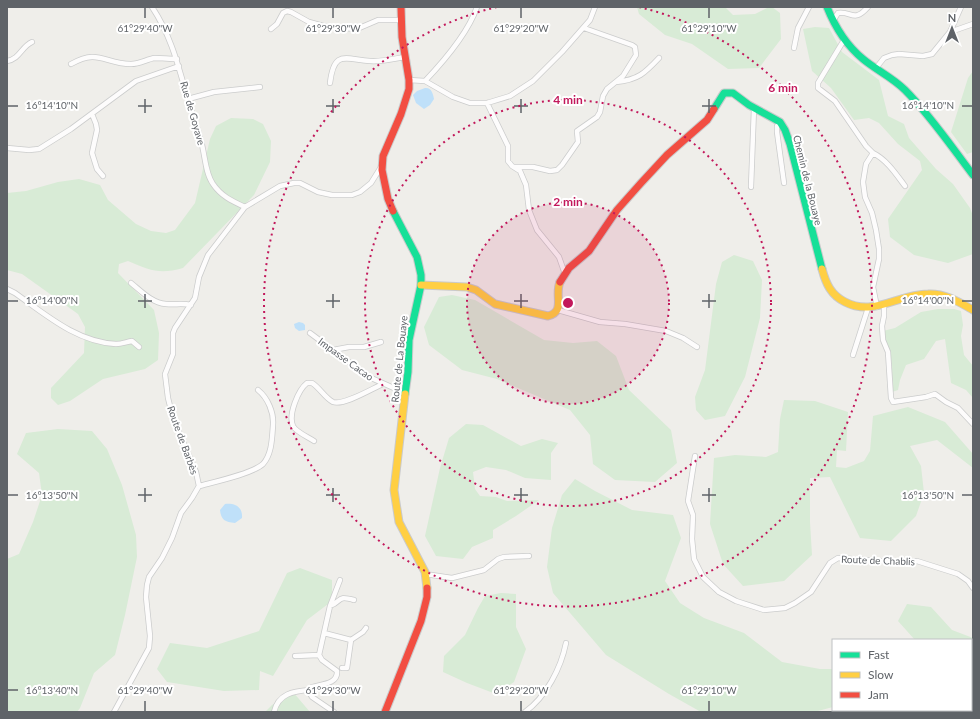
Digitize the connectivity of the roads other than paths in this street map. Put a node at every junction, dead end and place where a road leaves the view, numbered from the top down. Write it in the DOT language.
graph roads {
  1 [pos="152,7"];
  2 [pos="401,7"];
  3 [pos="477,7"];
  4 [pos="595,7"];
  5 [pos="809,7"];
  6 [pos="827,7"];
  7 [pos="868,7"];
  8 [pos="961,7"];
  9 [pos="401,20"];
  10 [pos="833,21"];
  11 [pos="973,24"];
  12 [pos="584,28"];
  13 [pos="271,29"];
  14 [pos="950,32"];
  15 [pos="844,40"];
  16 [pos="32,42"];
  17 [pos="794,48"];
  18 [pos="405,57"];
  19 [pos="659,58"];
  20 [pos="177,59"];
  21 [pos="7,61"];
  22 [pos="71,64"];
  23 [pos="179,66"];
  24 [pos="876,68"];
  25 [pos="409,80"];
  26 [pos="425,81"];
  27 [pos="616,82"];
  28 [pos="330,83"];
  29 [pos="260,87"];
  30 [pos="188,99"];
  31 [pos="487,103"];
  32 [pos="754,108"];
  33 [pos="92,114"];
  34 [pos="780,122"];
  35 [pos="7,148"];
  36 [pos="873,153"];
  37 [pos="382,166"];
  38 [pos="514,168"];
  39 [pos="973,175"];
  40 [pos="103,176"];
  41 [pos="784,183"];
  42 [pos="905,186"];
  43 [pos="751,187"];
  44 [pos="245,207"];
  45 [pos="565,274"];
  46 [pos="131,283"];
  47 [pos="421,285"];
  48 [pos="7,289"];
  49 [pos="191,305"];
  50 [pos="880,305"];
  51 [pos="868,308"];
  52 [pos="558,310"];
  53 [pos="973,310"];
  54 [pos="310,333"];
  55 [pos="381,342"];
  56 [pos="139,347"];
  57 [pos="697,347"];
  58 [pos="333,350"];
  59 [pos="853,355"];
  60 [pos="383,384"];
  61 [pos="258,390"];
  62 [pos="405,393"];
  63 [pos="973,424"];
  64 [pos="314,441"];
  65 [pos="695,456"];
  66 [pos="199,486"];
  67 [pos="529,556"];
  68 [pos="425,574"];
  69 [pos="340,580"];
  70 [pos="973,588"];
  71 [pos="354,600"];
  72 [pos="330,606"];
  73 [pos="366,628"];
  74 [pos="324,634"];
  75 [pos="351,640"];
  76 [pos="566,643"];
  77 [pos="319,655"];
  78 [pos="295,656"];
  79 [pos="342,668"];
  80 [pos="310,690"];
  81 [pos="114,712"];
  82 [pos="274,712"];
  83 [pos="334,712"];
  84 [pos="385,712"];
  85 [pos="525,712"];
  1 -- 20 [label="street, Rue de Goyave"];
  2 -- 9 [label="main road, Route de La Bouaye"];
  3 -- 26 [label="street"];
  4 -- 12 [label="street"];
  5 -- 17 [label="street"];
  6 -- 10 [label="main road"];
  7 -- 10 [label="street"];
  8 -- 14 [label="street"];
  9 -- 13 [label="street"];
  9 -- 18 [label="main road, Route de La Bouaye"];
  10 -- 15 [label="main road"];
  11 -- 14 [label="street"];
  12 -- 27 [label="street"];
  12 -- 31 [label="street"];
  14 -- 24 [label="street"];
  15 -- 24 [label="main road"];
  15 -- 36 [label="street"];
  16 -- 21 [label="street"];
  18 -- 25 [label="main road, Route de La Bouaye"];
  18 -- 28 [label="street"];
  19 -- 27 [label="street"];
  20 -- 22 [label="street"];
  20 -- 23 [label="street, Rue de Goyave"];
  23 -- 30 [label="street, Rue de Goyave"];
  23 -- 33 [label="street"];
  24 -- 39 [label="main road"];
  25 -- 26 [label="street"];
  25 -- 37 [label="main road, Route de La Bouaye"];
  26 -- 31 [label="street"];
  27 -- 38 [label="street"];
  29 -- 30 [label="street"];
  30 -- 44 [label="street, Rue de Goyave"];
  31 -- 38 [label="street"];
  32 -- 34 [label="main road"];
  32 -- 43 [label="street"];
  32 -- 45 [label="main road"];
  33 -- 35 [label="street"];
  33 -- 40 [label="street"];
  34 -- 41 [label="street"];
  34 -- 51 [label="main road, Chemin de la Bouaye"];
  36 -- 42 [label="street"];
  36 -- 50 [label="street"];
  37 -- 44 [label="street, Route de Barbès"];
  37 -- 47 [label="main road, Route de La Bouaye"];
  38 -- 45 [label="street"];
  44 -- 49 [label="street, Route de Barbès"];
  45 -- 52 [label="main road"];
  46 -- 49 [label="street"];
  47 -- 52 [label="main road"];
  47 -- 62 [label="main road, Route de La Bouaye"];
  48 -- 56 [label="street"];
  49 -- 66 [label="street, Route de Barbès"];
  50 -- 51 [label="main road, Chemin de la Bouaye"];
  50 -- 53 [label="main road, Chemin de la Bouaye"];
  50 -- 63 [label="street"];
  51 -- 59 [label="street"];
  52 -- 57 [label="street"];
  54 -- 58 [label="street, Impasse Cacao"];
  55 -- 58 [label="street"];
  58 -- 60 [label="street, Impasse Cacao"];
  60 -- 62 [label="street, Impasse Cacao"];
  60 -- 64 [label="street"];
  61 -- 66 [label="street"];
  62 -- 68 [label="main road, Route de La Bouaye"];
  65 -- 70 [label="street, Route de Chablis"];
  66 -- 81 [label="street, Route de Barbès"];
  67 -- 68 [label="street"];
  68 -- 84 [label="main road, Route de La Bouaye"];
  69 -- 72 [label="street"];
  71 -- 72 [label="street"];
  72 -- 74 [label="street"];
  73 -- 75 [label="street"];
  74 -- 75 [label="street"];
  74 -- 77 [label="street"];
  75 -- 79 [label="street"];
  76 -- 85 [label="street"];
  77 -- 78 [label="street"];
  77 -- 80 [label="street"];
  80 -- 82 [label="street"];
  80 -- 83 [label="street"];
}
